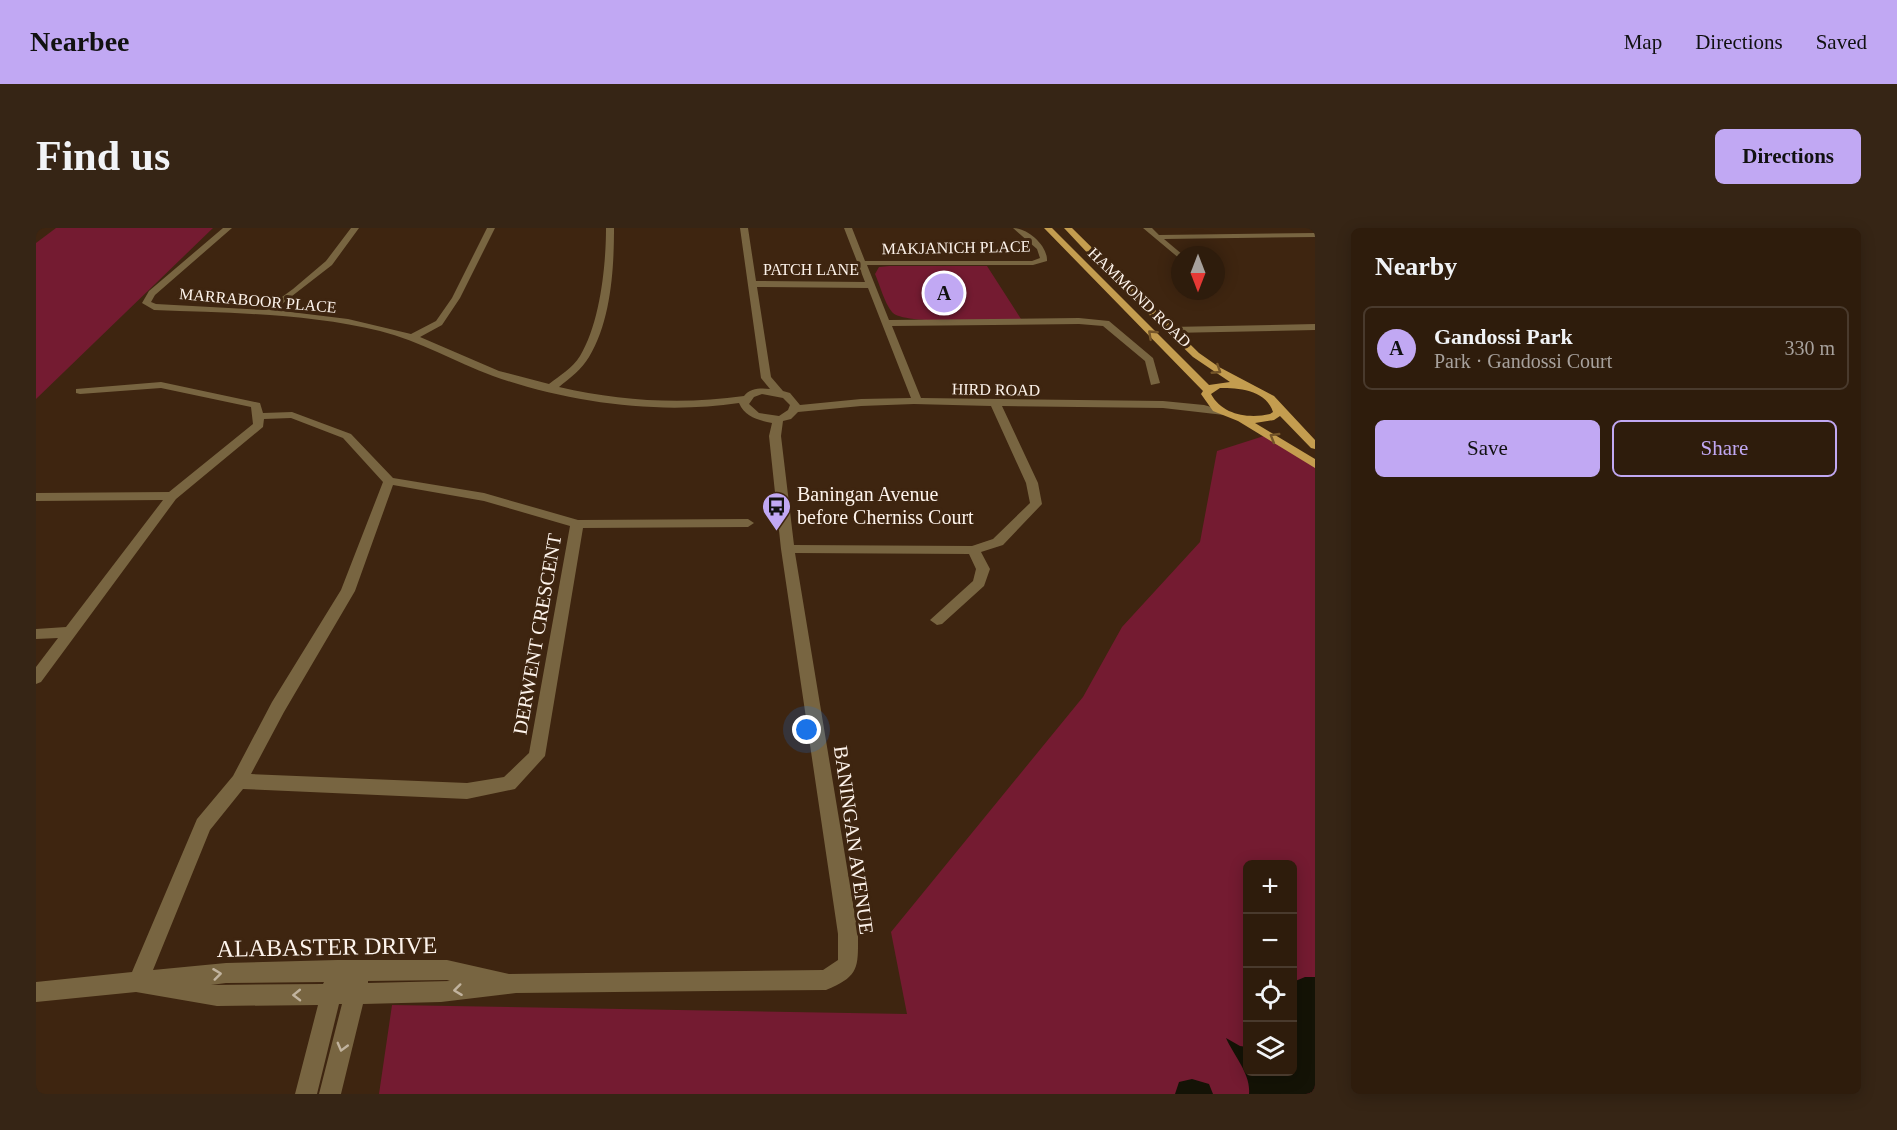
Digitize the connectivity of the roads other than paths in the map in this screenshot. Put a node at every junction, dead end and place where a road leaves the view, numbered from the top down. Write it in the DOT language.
graph roads {
  1 [pos="228,228"];
  2 [pos="355,228"];
  3 [pos="491,228"];
  4 [pos="610,228"];
  5 [pos="744,228"];
  6 [pos="848,228"];
  7 [pos="1017,228"];
  8 [pos="1048,228"];
  9 [pos="1068,228"];
  10 [pos="1148,228"];
  11 [pos="1315,235"];
  12 [pos="1157,237"];
  13 [pos="1171,249"];
  14 [pos="862,263"];
  15 [pos="752,284"];
  16 [pos="869,285"];
  17 [pos="266,312"];
  18 [pos="1243,315"];
  19 [pos="885,323"];
  20 [pos="1315,327"];
  21 [pos="1257,328"];
  22 [pos="1170,330"];
  23 [pos="412,337"];
  24 [pos="766,378"];
  25 [pos="1155,383"];
  26 [pos="551,388"];
  27 [pos="1248,388"];
  28 [pos="80,391"];
  29 [pos="757,392"];
  30 [pos="778,392"];
  31 [pos="1207,392"];
  32 [pos="746,399"];
  33 [pos="918,403"];
  34 [pos="995,403"];
  35 [pos="721,404"];
  36 [pos="793,404"];
  37 [pos="1162,406"];
  38 [pos="1277,406"];
  39 [pos="748,411"];
  40 [pos="1227,413"];
  41 [pos="257,416"];
  42 [pos="762,418"];
  43 [pos="778,419"];
  44 [pos="775,436"];
  45 [pos="1315,446"];
  46 [pos="1315,464"];
  47 [pos="389,481"];
  48 [pos="172,496"];
  49 [pos="36,497"];
  50 [pos="748,523"];
  51 [pos="578,524"];
  52 [pos="788,549"];
  53 [pos="973,550"];
  54 [pos="937,620"];
  55 [pos="69,632"];
  56 [pos="36,634"];
  57 [pos="36,678"];
  58 [pos="239,781"];
  59 [pos="848,965"];
  60 [pos="337,970"];
  61 [pos="362,970"];
  62 [pos="138,983"];
  63 [pos="516,983"];
  64 [pos="36,992"];
  65 [pos="331,994"];
  66 [pos="355,994"];
  67 [pos="306,1094"];
  68 [pos="330,1094"];
  1 -- 17 [label="street, MARRABOOR PLACE"];
  2 -- 17 [label="street"];
  3 -- 23 [label="street"];
  4 -- 26 [label="street"];
  5 -- 15 [label="street"];
  6 -- 14 [label="street"];
  7 -- 14 [label="street, MAKJANICH PLACE"];
  31 -- 8 [label="main road, HAMMOND ROAD, one-way"];
  9 -- 22 [label="main road, HAMMOND ROAD"];
  10 -- 12 [label="street"];
  11 -- 12 [label="street"];
  12 -- 13 [label="street"];
  14 -- 16 [label="street"];
  15 -- 16 [label="street, PATCH LANE"];
  15 -- 24 [label="street"];
  16 -- 19 [label="street"];
  17 -- 23 [label="street, MARRABOOR PLACE"];
  18 -- 21 [label="street"];
  19 -- 25 [label="street"];
  19 -- 33 [label="street"];
  20 -- 21 [label="street"];
  21 -- 22 [label="street"];
  22 -- 27 [label="main road, HAMMOND ROAD, one-way"];
  23 -- 26 [label="street, MARRABOOR PLACE"];
  24 -- 29 [label="street"];
  24 -- 30 [label="street"];
  26 -- 35 [label="street, MARRABOOR PLACE"];
  27 -- 31 [label="main road"];
  27 -- 38 [label="main road, HAMMOND ROAD"];
  28 -- 41 [label="street"];
  29 -- 30 [label="street"];
  29 -- 32 [label="street"];
  30 -- 36 [label="street"];
  31 -- 37 [label="street, HIRD ROAD"];
  31 -- 40 [label="main road, HAMMOND ROAD"];
  32 -- 35 [label="street, MARRABOOR PLACE"];
  32 -- 39 [label="street"];
  33 -- 34 [label="street, HIRD ROAD"];
  33 -- 36 [label="street, HIRD ROAD"];
  34 -- 37 [label="street, HIRD ROAD"];
  34 -- 53 [label="street"];
  35 -- 39 [label="street, MARRABOOR PLACE"];
  36 -- 43 [label="street"];
  37 -- 40 [label="street, HIRD ROAD"];
  38 -- 40 [label="main road"];
  38 -- 45 [label="main road"];
  39 -- 42 [label="street, MARRABOOR PLACE"];
  46 -- 40 [label="main road, one-way"];
  41 -- 47 [label="street"];
  41 -- 48 [label="street"];
  42 -- 43 [label="street"];
  42 -- 44 [label="street, BANINGAN AVENUE"];
  43 -- 44 [label="street, BANINGAN AVENUE"];
  44 -- 52 [label="street, BANINGAN AVENUE"];
  47 -- 51 [label="street, DERWENT CRESCENT"];
  47 -- 58 [label="street"];
  48 -- 49 [label="street"];
  48 -- 55 [label="street"];
  50 -- 51 [label="street"];
  51 -- 58 [label="street, DERWENT CRESCENT"];
  52 -- 53 [label="street"];
  52 -- 59 [label="street, BANINGAN AVENUE"];
  53 -- 54 [label="street"];
  55 -- 56 [label="street"];
  55 -- 57 [label="street"];
  58 -- 62 [label="street"];
  59 -- 63 [label="street, ALABASTER DRIVE"];
  60 -- 61 [label="street, ALABASTER DRIVE"];
  62 -- 60 [label="street, ALABASTER DRIVE, one-way"];
  60 -- 65 [label="street"];
  61 -- 63 [label="street, ALABASTER DRIVE"];
  61 -- 66 [label="street"];
  62 -- 64 [label="street, ALABASTER DRIVE"];
  65 -- 62 [label="street, ALABASTER DRIVE, one-way"];
  63 -- 66 [label="street, ALABASTER DRIVE, one-way"];
  65 -- 66 [label="street, ALABASTER DRIVE"];
  65 -- 67 [label="street"];
  66 -- 68 [label="street, one-way"];
}
